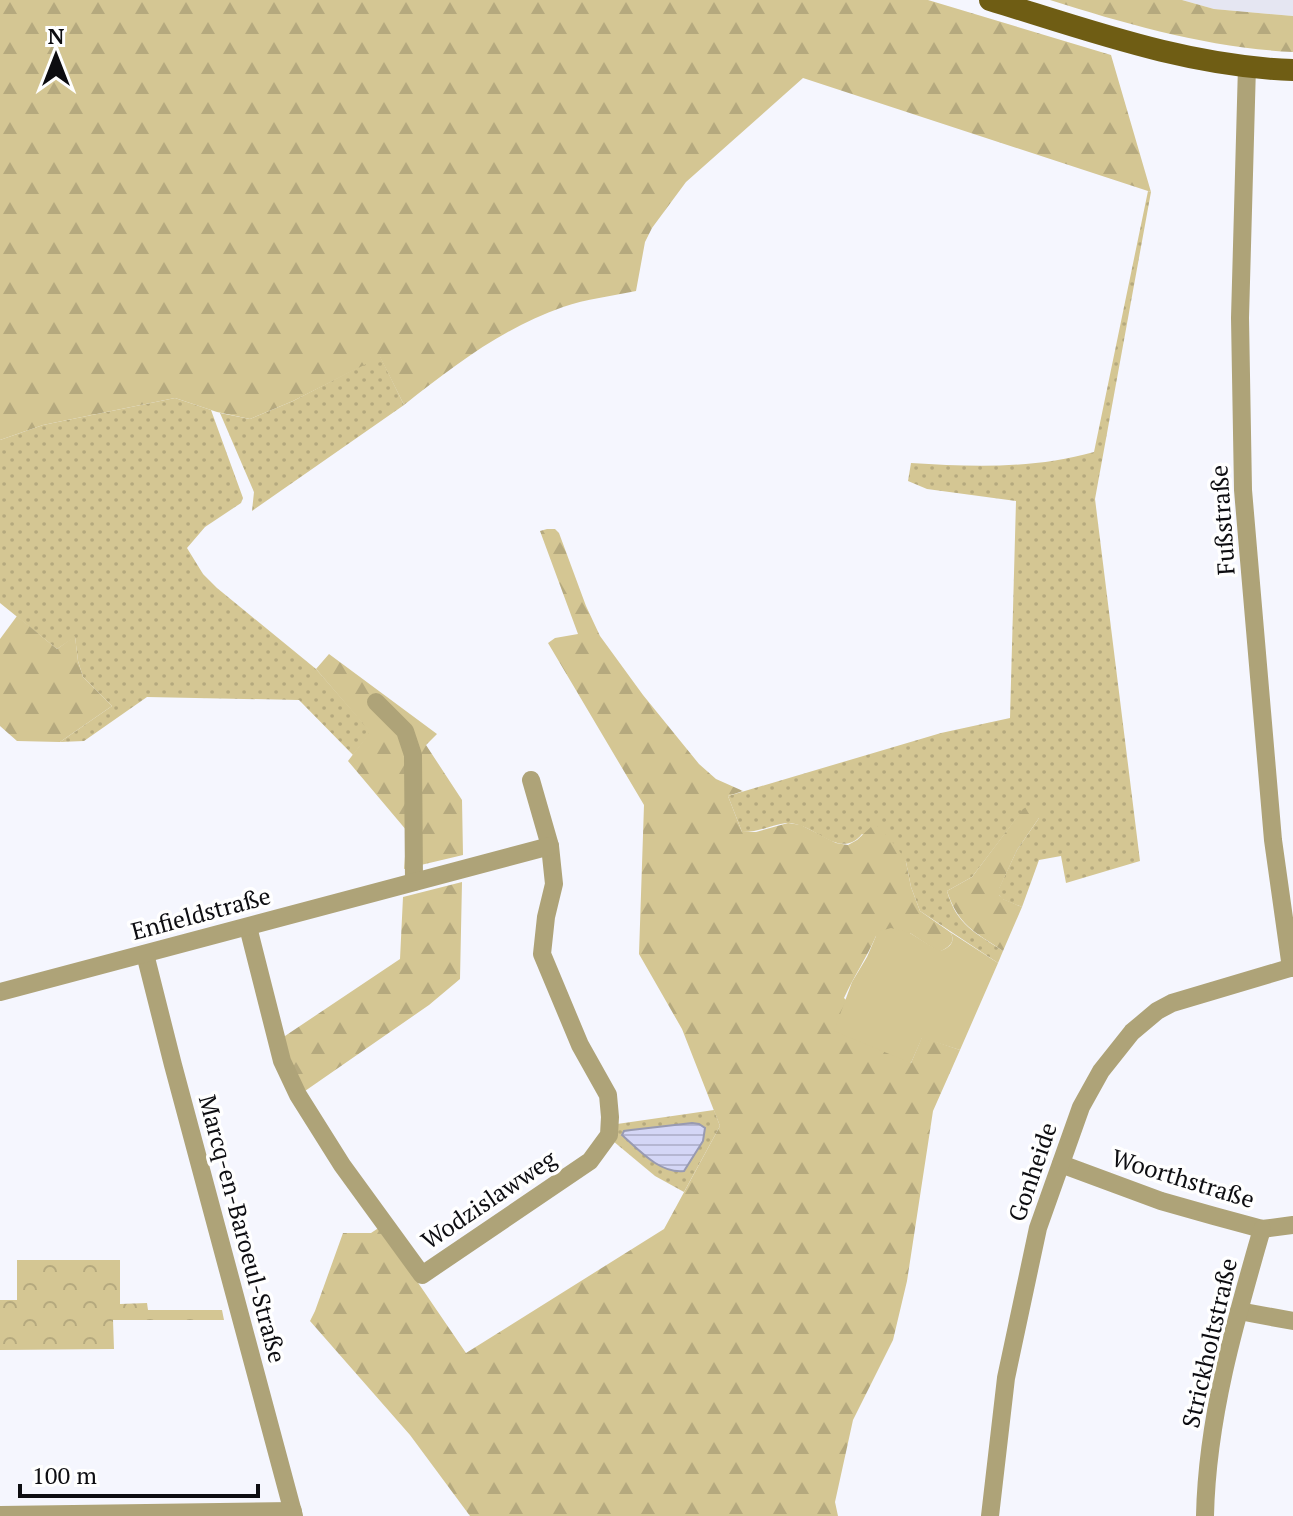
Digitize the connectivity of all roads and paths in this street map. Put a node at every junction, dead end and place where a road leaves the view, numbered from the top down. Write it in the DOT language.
graph roads {
  1 [pos="990,0"];
  2 [pos="1247,66"];
  3 [pos="1293,70"];
  4 [pos="376,702"];
  5 [pos="531,780"];
  6 [pos="550,846"];
  7 [pos="414,882"];
  8 [pos="248,927"];
  9 [pos="145,954"];
  10 [pos="1292,968"];
  11 [pos="0,992"];
  12 [pos="1063,1158"];
  13 [pos="1293,1225"];
  14 [pos="1262,1229"];
  15 [pos="1239,1311"];
  16 [pos="1293,1321"];
  17 [pos="294,1513"];
  18 [pos="0,1515"];
  19 [pos="990,1516"];
  20 [pos="1205,1516"];
  1 -- 2 [label="main road"];
  2 -- 3 [label="main road"];
  2 -- 10 [label="street, Fußstraße"];
  4 -- 7 [label="street"];
  5 -- 6 [label="street"];
  6 -- 7 [label="street, Enfieldstraße"];
  6 -- 8 [label="street, Wodzislawweg"];
  7 -- 8 [label="street, Enfieldstraße"];
  8 -- 9 [label="street, Enfieldstraße"];
  9 -- 11 [label="street, Enfieldstraße"];
  9 -- 17 [label="street, Marcq-en-Baroeul-Straße"];
  10 -- 12 [label="street, Gonheide"];
  12 -- 14 [label="street, Woorthstraße"];
  12 -- 19 [label="street, Gonheide"];
  13 -- 14 [label="street, Woorthstraße"];
  14 -- 15 [label="street, Strickholtstraße"];
  15 -- 16 [label="street"];
  15 -- 20 [label="street, Strickholtstraße"];
  17 -- 18 [label="street"];
}
